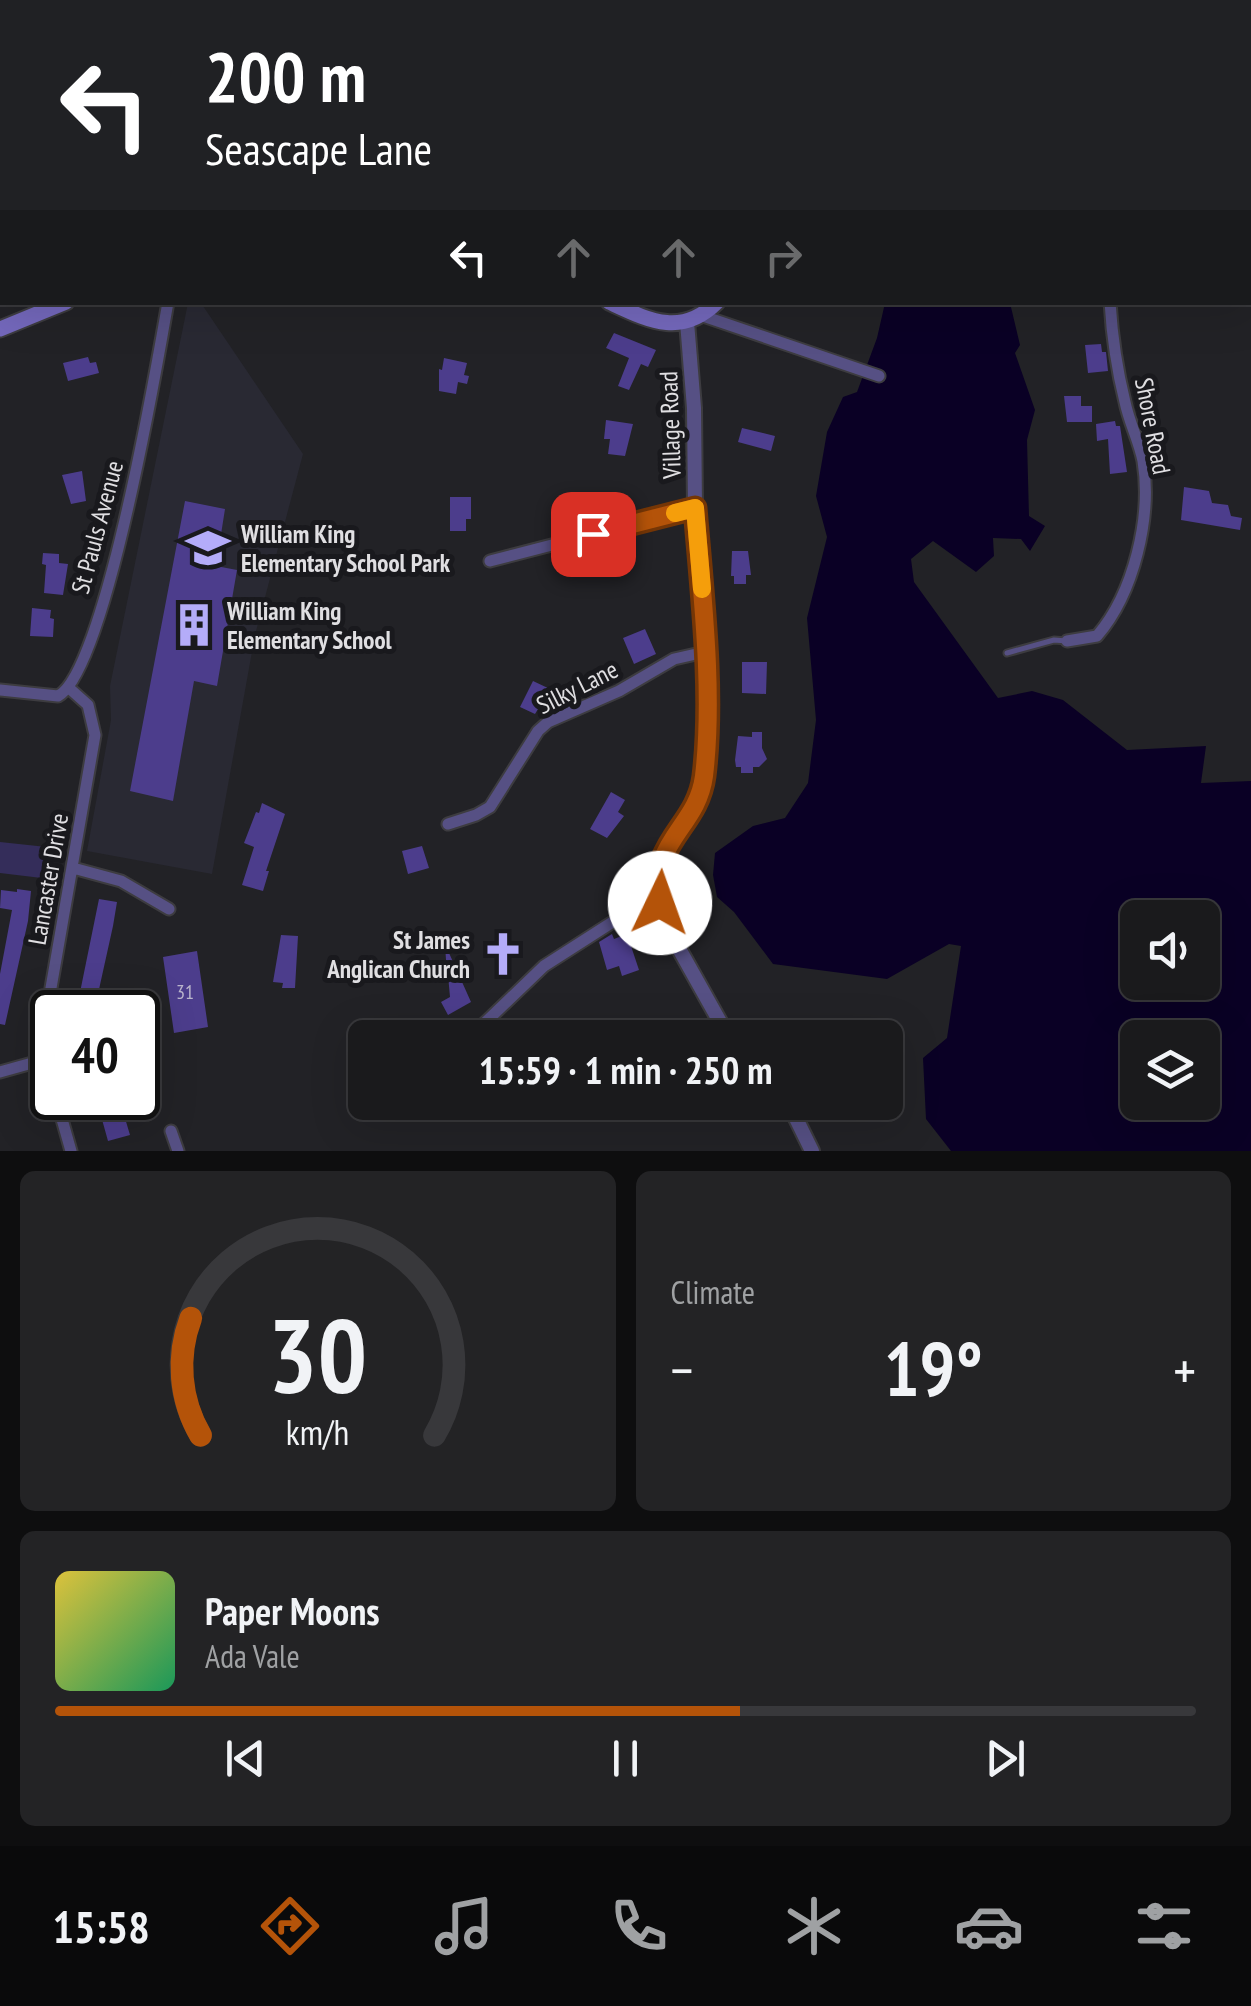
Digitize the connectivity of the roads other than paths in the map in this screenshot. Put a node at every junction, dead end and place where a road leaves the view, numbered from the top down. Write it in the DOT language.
graph roads {
  1 [pos="59,305"];
  2 [pos="167,305"];
  3 [pos="616,305"];
  4 [pos="714,305"];
  5 [pos="1110,305"];
  6 [pos="703,316"];
  7 [pos="687,322"];
  8 [pos="0,329"];
  9 [pos="878,376"];
  10 [pos="695,508"];
  11 [pos="490,561"];
  12 [pos="1067,641"];
  13 [pos="705,652"];
  14 [pos="1008,653"];
  15 [pos="69,688"];
  16 [pos="0,690"];
  17 [pos="448,824"];
  18 [pos="73,868"];
  19 [pos="660,903"];
  20 [pos="168,909"];
  21 [pos="51,990"];
  22 [pos="488,1020"];
  23 [pos="720,1020"];
  24 [pos="30,1064"];
  25 [pos="0,1072"];
  26 [pos="62,1120"];
  27 [pos="797,1120"];
  28 [pos="171,1130"];
  29 [pos="71,1151"];
  30 [pos="178,1151"];
  31 [pos="812,1151"];
  1 -- 8 [label="main road"];
  2 -- 15 [label="street, St Pauls Avenue"];
  3 -- 7 [label="main road"];
  4 -- 6 [label="main road"];
  5 -- 12 [label="street, Shore Road"];
  6 -- 7 [label="main road"];
  6 -- 9 [label="street"];
  7 -- 10 [label="street, Village Road"];
  10 -- 11 [label="street"];
  10 -- 13 [label="street, Village Road"];
  12 -- 14 [label="lane"];
  13 -- 17 [label="street, Silky Lane"];
  13 -- 19 [label="street, Village Road"];
  15 -- 16 [label="street"];
  15 -- 18 [label="street, Lancaster Drive"];
  18 -- 20 [label="street"];
  18 -- 21 [label="street, Lancaster Drive"];
  19 -- 22 [label="street"];
  19 -- 23 [label="street, Village Road"];
  24 -- 25 [label="street"];
  26 -- 29 [label="street"];
  27 -- 31 [label="street"];
  28 -- 30 [label="street"];
}
